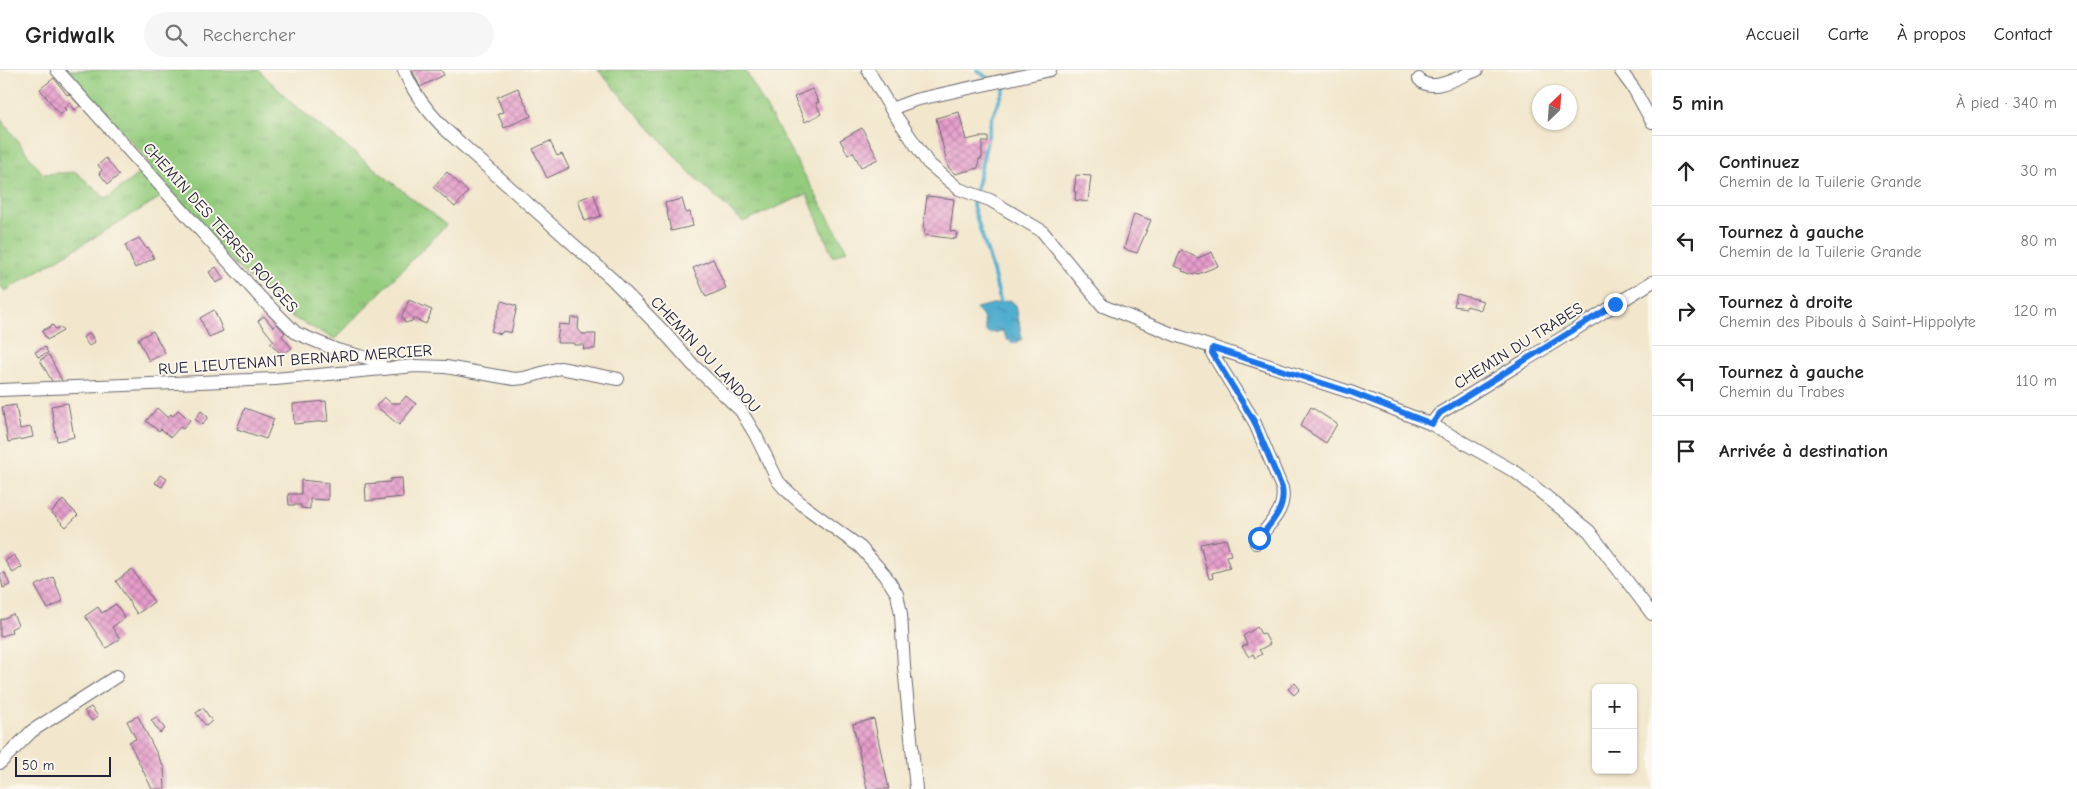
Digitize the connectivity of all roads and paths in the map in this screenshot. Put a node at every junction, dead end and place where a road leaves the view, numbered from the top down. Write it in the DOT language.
graph roads {
  1 [pos="57,70"];
  2 [pos="404,70"];
  3 [pos="868,70"];
  4 [pos="1050,70"];
  5 [pos="1477,70"];
  6 [pos="1620,70"];
  7 [pos="1419,78"];
  8 [pos="892,110"];
  9 [pos="1652,122"];
  10 [pos="1652,282"];
  11 [pos="1213,348"];
  12 [pos="383,369"];
  13 [pos="618,379"];
  14 [pos="0,390"];
  15 [pos="1432,424"];
  16 [pos="1256,543"];
  17 [pos="1652,614"];
  18 [pos="117,676"];
  19 [pos="0,763"];
  20 [pos="916,789"];
  1 -- 12 [label="street, CHEMIN DES TERRES ROUGES"];
  2 -- 20 [label="street, CHEMIN DU LANDOU"];
  3 -- 8 [label="street"];
  4 -- 8 [label="street"];
  5 -- 7 [label="street"];
  6 -- 9 [label="street"];
  8 -- 11 [label="street"];
  10 -- 15 [label="street, CHEMIN DU TRABES"];
  11 -- 15 [label="street"];
  11 -- 16 [label="street"];
  12 -- 13 [label="street, RUE LIEUTENANT BERNARD MERCIER"];
  12 -- 14 [label="street, RUE LIEUTENANT BERNARD MERCIER"];
  15 -- 17 [label="street"];
  18 -- 19 [label="street"];
}
